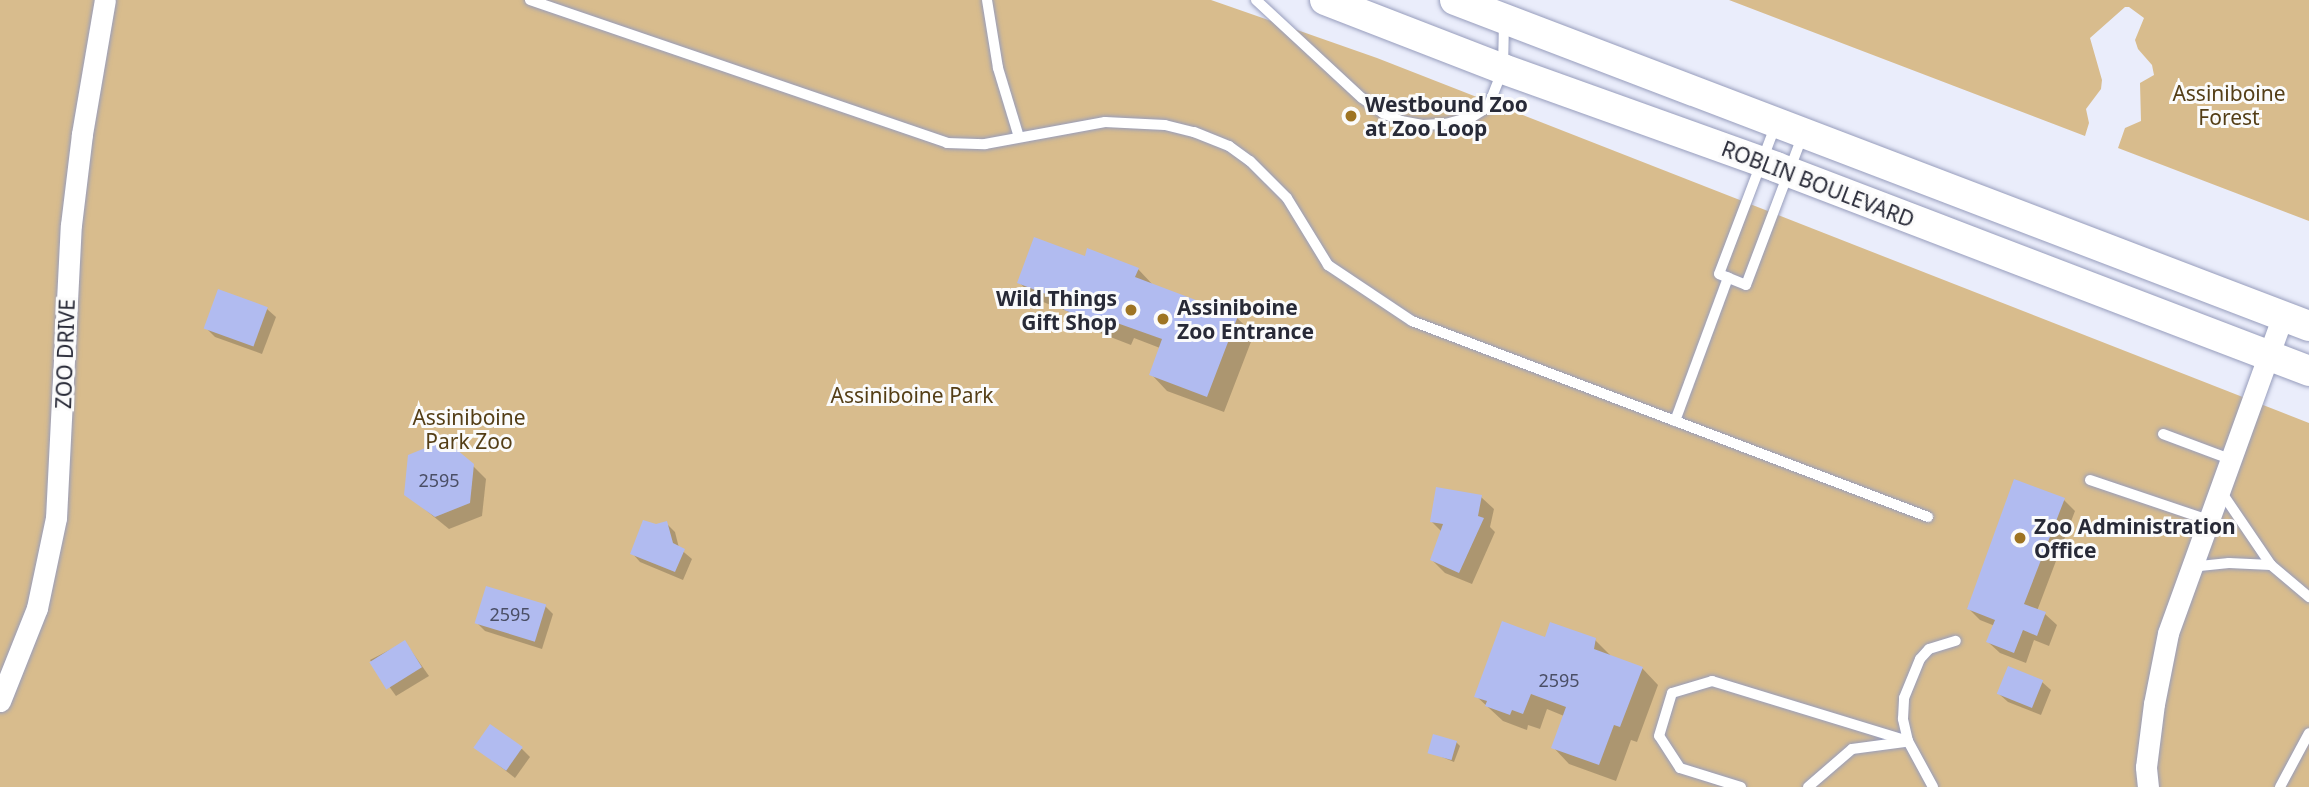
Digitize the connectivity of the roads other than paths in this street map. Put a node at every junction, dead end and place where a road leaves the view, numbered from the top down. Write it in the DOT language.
graph roads {
  1 [pos="104,0"];
  2 [pos="530,0"];
  3 [pos="987,0"];
  4 [pos="1256,0"];
  5 [pos="1325,0"];
  6 [pos="1455,0"];
  7 [pos="1504,18"];
  8 [pos="1503,69"];
  9 [pos="1789,129"];
  10 [pos="1018,137"];
  11 [pos="1775,167"];
  12 [pos="1724,276"];
  13 [pos="2296,321"];
  14 [pos="2269,356"];
  15 [pos="2309,371"];
  16 [pos="1675,421"];
  17 [pos="2163,434"];
  18 [pos="2230,459"];
  19 [pos="2090,480"];
  20 [pos="2219,489"];
  21 [pos="1928,517"];
  22 [pos="2208,520"];
  23 [pos="2271,565"];
  24 [pos="2190,567"];
  25 [pos="2309,597"];
  26 [pos="1956,641"];
  27 [pos="0,701"];
  28 [pos="2309,733"];
  29 [pos="1908,741"];
  30 [pos="1741,787"];
  31 [pos="1808,787"];
  32 [pos="1933,787"];
  33 [pos="2148,787"];
  34 [pos="2280,787"];
  1 -- 27 [label="street, ZOO DRIVE"];
  2 -- 10 [label="lane"];
  3 -- 10 [label="lane"];
  4 -- 8 [label="lane"];
  5 -- 8 [label="main road, ROBLIN BOULEVARD"];
  6 -- 7 [label="main road, ROBLIN BOULEVARD"];
  7 -- 8 [label="lane"];
  7 -- 9 [label="main road, ROBLIN BOULEVARD"];
  8 -- 11 [label="main road, ROBLIN BOULEVARD"];
  9 -- 11 [label="lane"];
  9 -- 11 [label="lane"];
  9 -- 13 [label="main road, ROBLIN BOULEVARD"];
  10 -- 16 [label="lane"];
  11 -- 12 [label="lane"];
  11 -- 12 [label="lane"];
  11 -- 14 [label="main road, ROBLIN BOULEVARD"];
  12 -- 16 [label="lane"];
  13 -- 14 [label="street"];
  14 -- 15 [label="main road, ROBLIN BOULEVARD"];
  14 -- 18 [label="street"];
  16 -- 21 [label="lane"];
  17 -- 18 [label="lane"];
  18 -- 20 [label="street"];
  19 -- 22 [label="lane"];
  20 -- 22 [label="street"];
  20 -- 23 [label="lane"];
  22 -- 24 [label="street"];
  23 -- 24 [label="lane"];
  23 -- 25 [label="lane"];
  24 -- 33 [label="street"];
  26 -- 29 [label="lane"];
  28 -- 34 [label="lane"];
  29 -- 30 [label="lane"];
  29 -- 31 [label="lane"];
  29 -- 32 [label="lane"];
}
